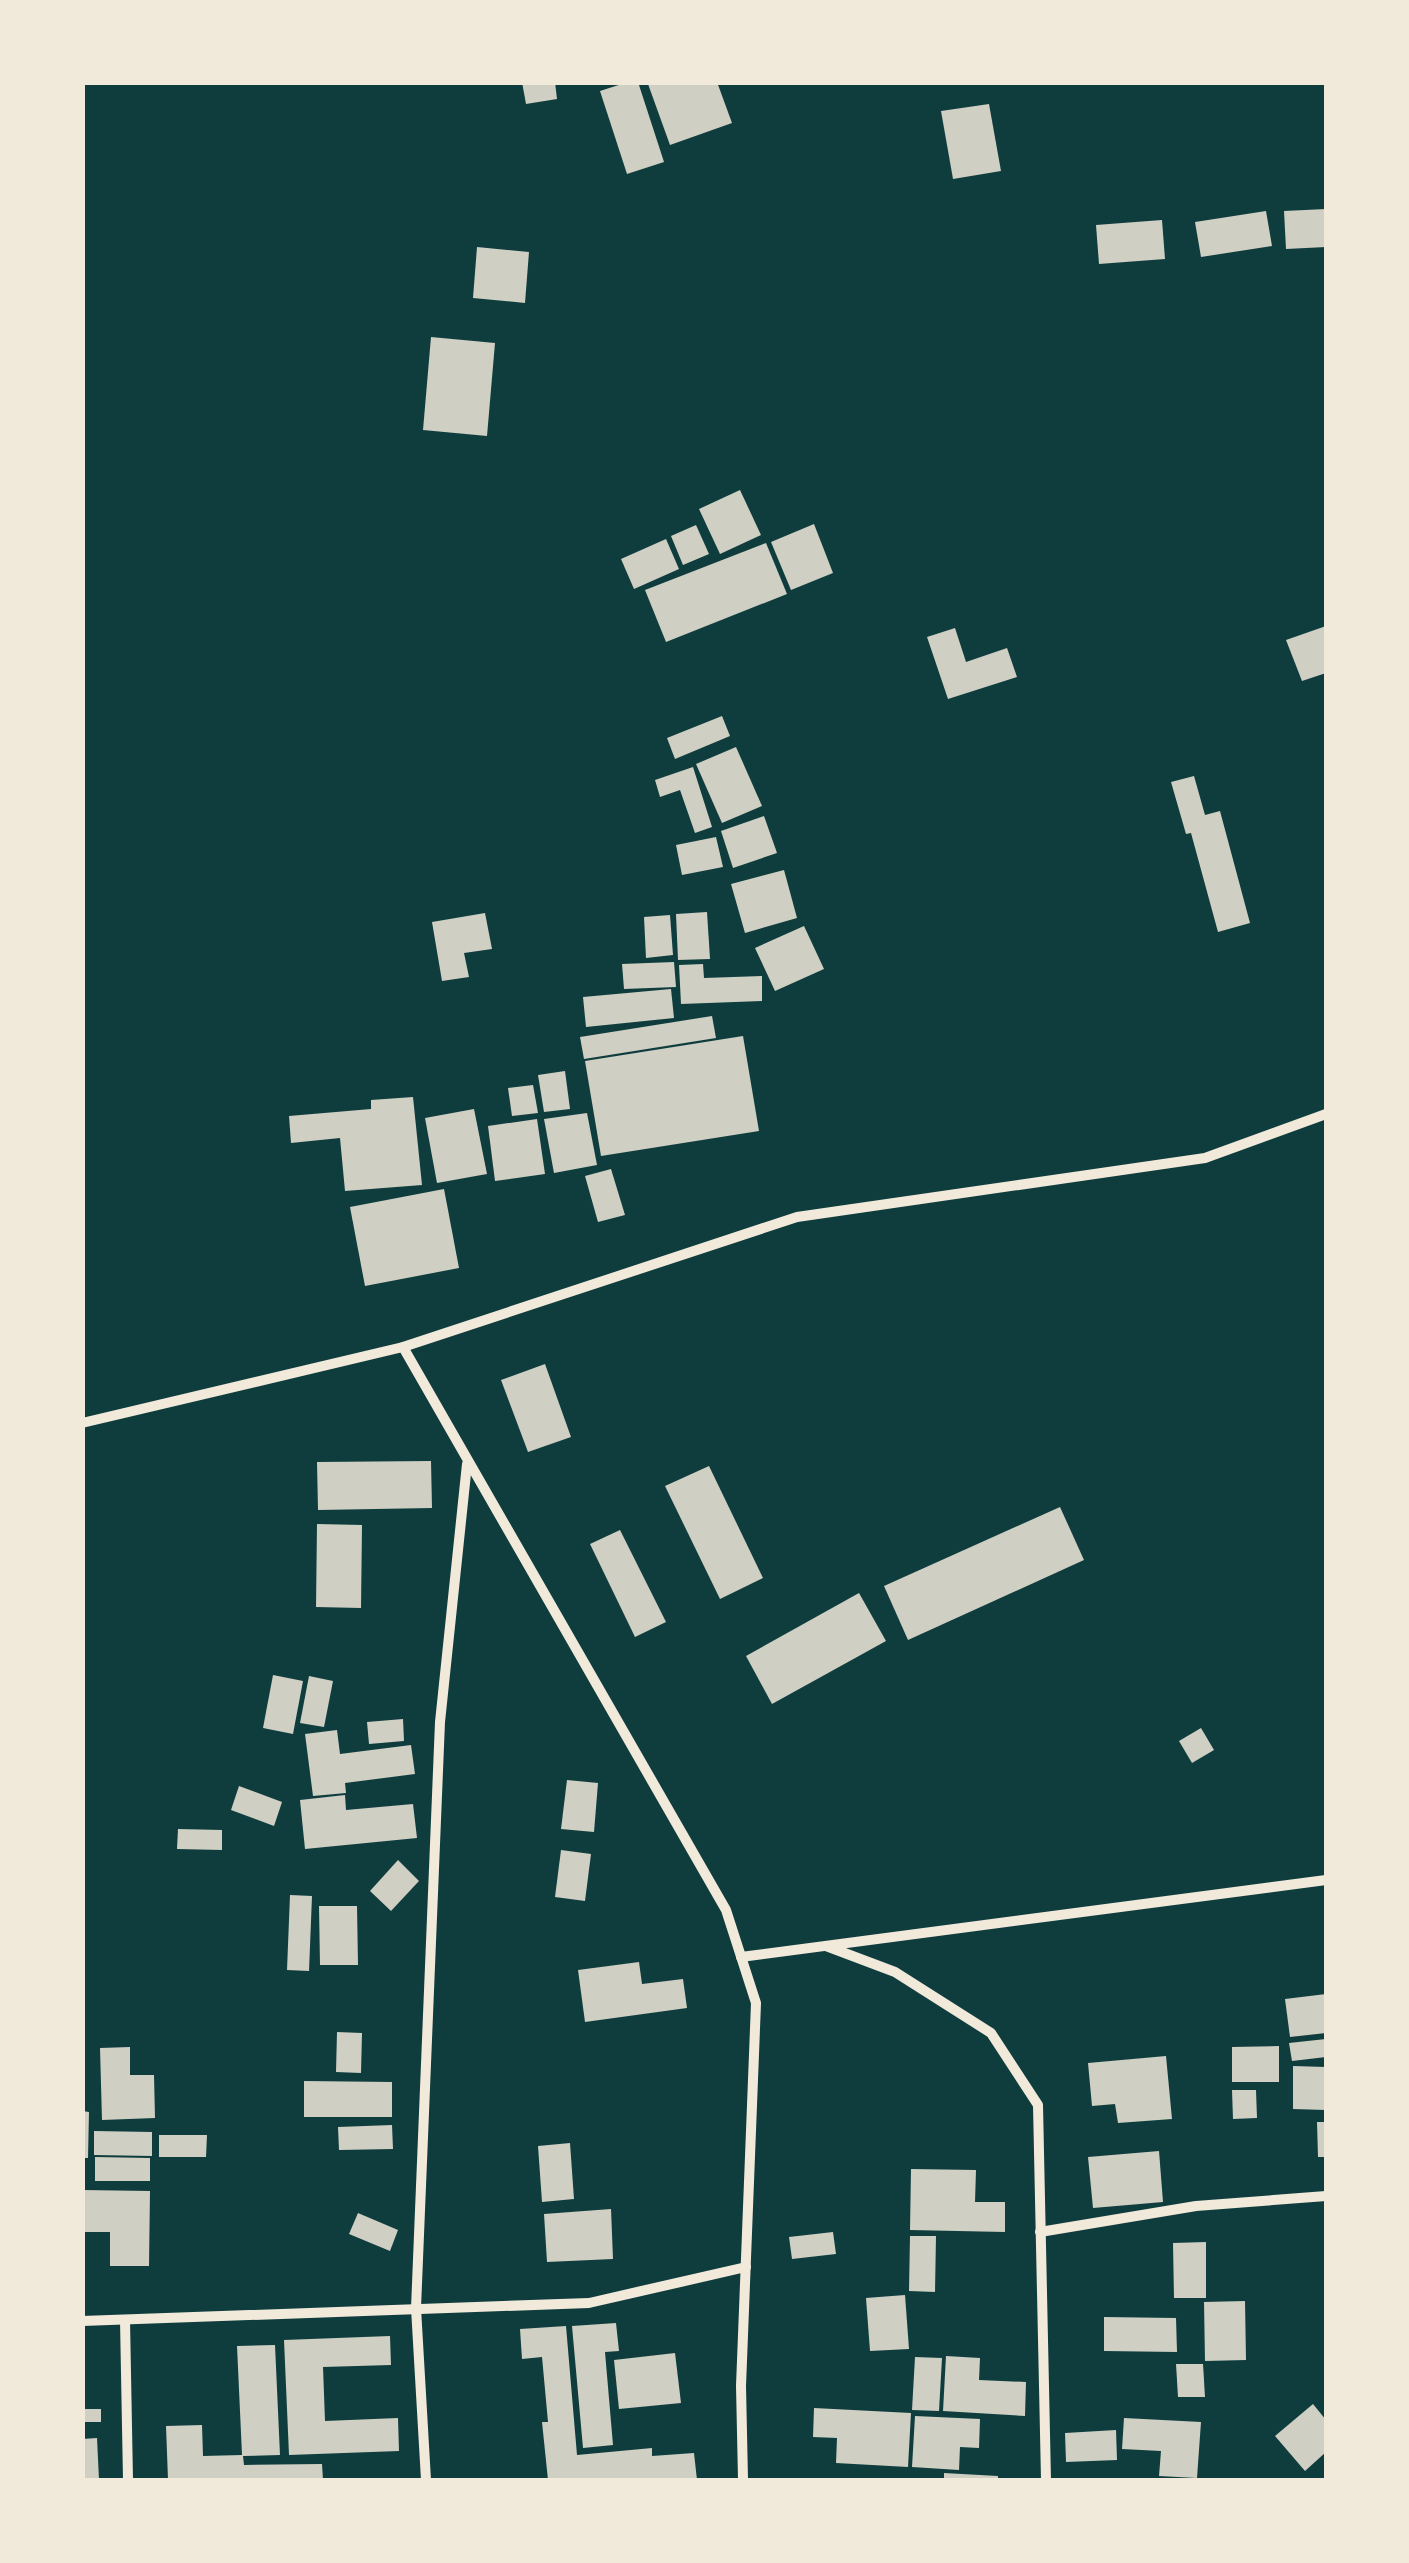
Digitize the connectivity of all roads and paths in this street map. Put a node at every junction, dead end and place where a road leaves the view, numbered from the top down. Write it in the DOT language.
graph roads {
  1 [pos="1326,1114"];
  2 [pos="403,1347"];
  3 [pos="82,1423"];
  4 [pos="467,1461"];
  5 [pos="1326,1880"];
  6 [pos="826,1946"];
  7 [pos="741,1957"];
  8 [pos="1326,2196"];
  9 [pos="1040,2232"];
  10 [pos="746,2267"];
  11 [pos="416,2308"];
  12 [pos="82,2320"];
  13 [pos="125,2320"];
  14 [pos="128,2480"];
  15 [pos="426,2480"];
  16 [pos="743,2480"];
  17 [pos="1046,2480"];
  1 -- 2 [label="street"];
  2 -- 3 [label="street"];
  2 -- 4 [label="street"];
  4 -- 7 [label="street"];
  4 -- 11 [label="street"];
  5 -- 6 [label="street"];
  6 -- 7 [label="street"];
  6 -- 9 [label="street"];
  7 -- 10 [label="street"];
  8 -- 9 [label="street"];
  9 -- 17 [label="street"];
  10 -- 11 [label="street"];
  10 -- 16 [label="street"];
  11 -- 13 [label="street"];
  11 -- 15 [label="street"];
  12 -- 13 [label="street"];
  13 -- 14 [label="street"];
}
